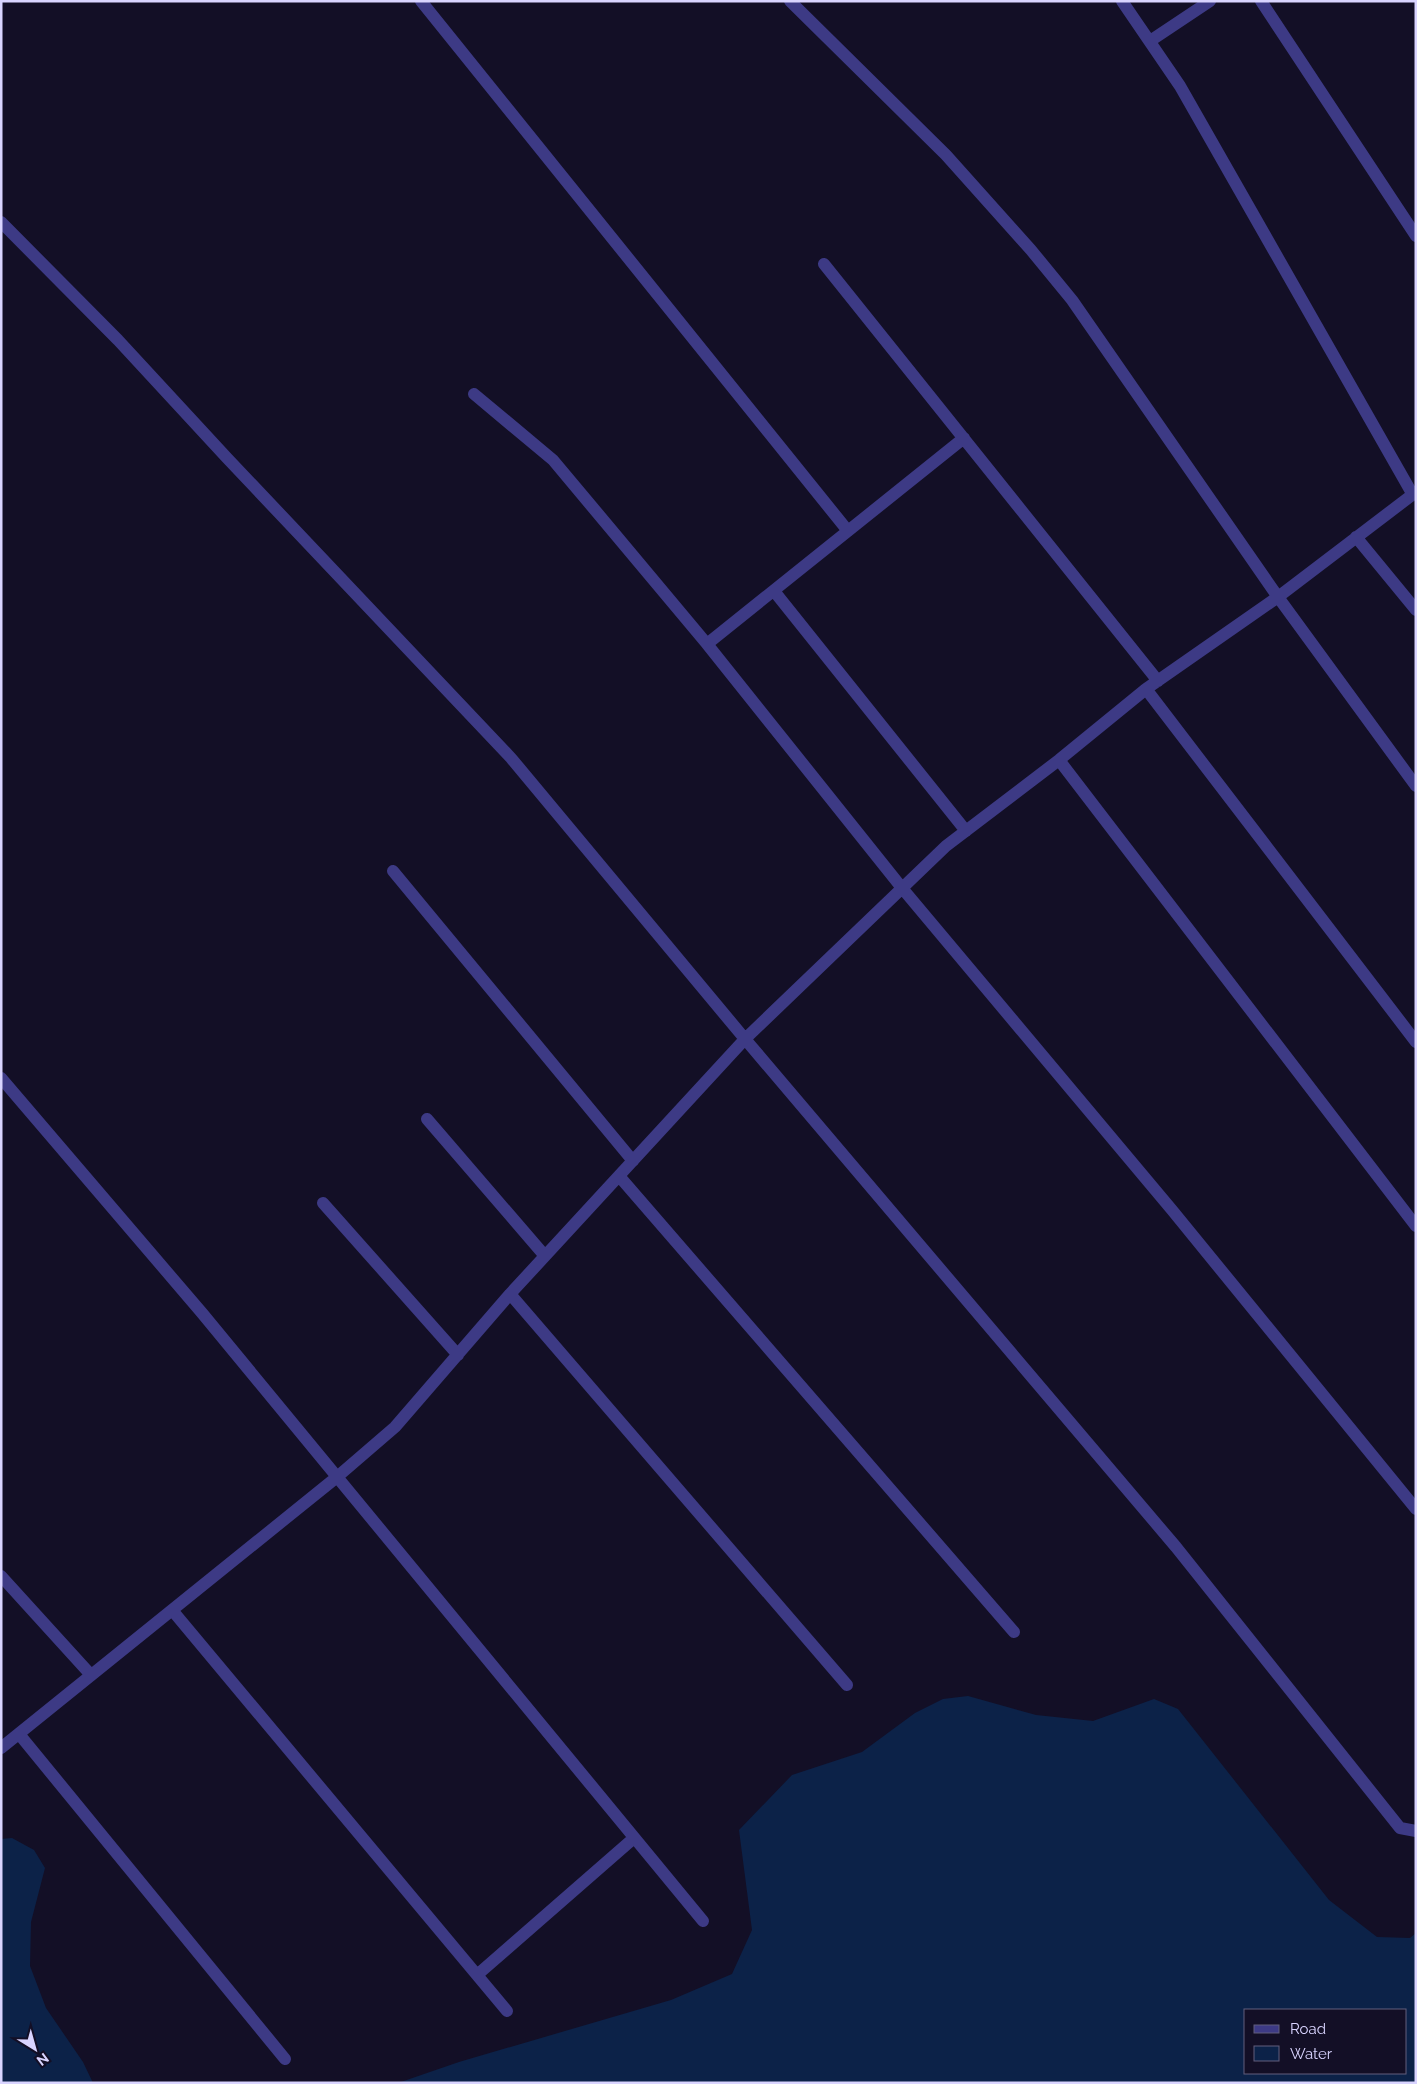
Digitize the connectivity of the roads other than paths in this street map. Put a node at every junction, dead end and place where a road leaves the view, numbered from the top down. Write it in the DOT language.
graph roads {
  1 [pos="421,1"];
  2 [pos="790,1"];
  3 [pos="1122,1"];
  4 [pos="1210,1"];
  5 [pos="1260,1"];
  6 [pos="1150,41"];
  7 [pos="1,222"];
  8 [pos="1416,236"];
  9 [pos="824,264"];
  10 [pos="474,394"];
  11 [pos="964,438"];
  12 [pos="1414,493"];
  13 [pos="848,531"];
  14 [pos="1356,538"];
  15 [pos="774,591"];
  16 [pos="1278,597"];
  17 [pos="1416,610"];
  18 [pos="707,644"];
  19 [pos="1158,681"];
  20 [pos="1146,689"];
  21 [pos="1059,760"];
  22 [pos="1416,786"];
  23 [pos="966,831"];
  24 [pos="393,871"];
  25 [pos="902,888"];
  26 [pos="745,1039"];
  27 [pos="1416,1042"];
  28 [pos="1,1078"];
  29 [pos="427,1119"];
  30 [pos="633,1161"];
  31 [pos="619,1176"];
  32 [pos="323,1203"];
  33 [pos="1416,1226"];
  34 [pos="545,1256"];
  35 [pos="510,1294"];
  36 [pos="458,1354"];
  37 [pos="337,1477"];
  38 [pos="1416,1509"];
  39 [pos="1,1576"];
  40 [pos="172,1610"];
  41 [pos="1014,1632"];
  42 [pos="91,1675"];
  43 [pos="846,1685"];
  44 [pos="19,1734"];
  45 [pos="1,1748"];
  46 [pos="1416,1831"];
  47 [pos="634,1838"];
  48 [pos="703,1921"];
  49 [pos="477,1975"];
  50 [pos="507,2012"];
  51 [pos="285,2059"];
  1 -- 13 [label="street"];
  2 -- 16 [label="street"];
  3 -- 6 [label="street"];
  4 -- 6 [label="street"];
  5 -- 8 [label="street"];
  6 -- 12 [label="street"];
  7 -- 26 [label="street"];
  9 -- 11 [label="street"];
  10 -- 18 [label="street"];
  11 -- 13 [label="street"];
  11 -- 19 [label="street"];
  12 -- 14 [label="street"];
  13 -- 15 [label="street"];
  14 -- 16 [label="street"];
  14 -- 17 [label="street"];
  15 -- 18 [label="street"];
  15 -- 23 [label="street"];
  16 -- 19 [label="street"];
  16 -- 22 [label="street"];
  18 -- 25 [label="street"];
  19 -- 20 [label="street"];
  20 -- 21 [label="street"];
  20 -- 27 [label="street"];
  21 -- 23 [label="street"];
  21 -- 33 [label="street"];
  23 -- 25 [label="street"];
  24 -- 30 [label="street"];
  25 -- 26 [label="street"];
  25 -- 38 [label="street"];
  26 -- 30 [label="street"];
  26 -- 46 [label="street"];
  28 -- 37 [label="street"];
  29 -- 34 [label="street"];
  30 -- 31 [label="street"];
  31 -- 34 [label="street"];
  31 -- 41 [label="street"];
  32 -- 36 [label="street"];
  34 -- 35 [label="street"];
  35 -- 36 [label="street"];
  35 -- 43 [label="street"];
  36 -- 37 [label="street"];
  37 -- 40 [label="street"];
  37 -- 47 [label="street"];
  39 -- 42 [label="street"];
  40 -- 42 [label="street"];
  40 -- 49 [label="street"];
  42 -- 44 [label="street"];
  44 -- 45 [label="street"];
  44 -- 51 [label="street"];
  47 -- 48 [label="street"];
  47 -- 49 [label="street"];
  49 -- 50 [label="street"];
}
